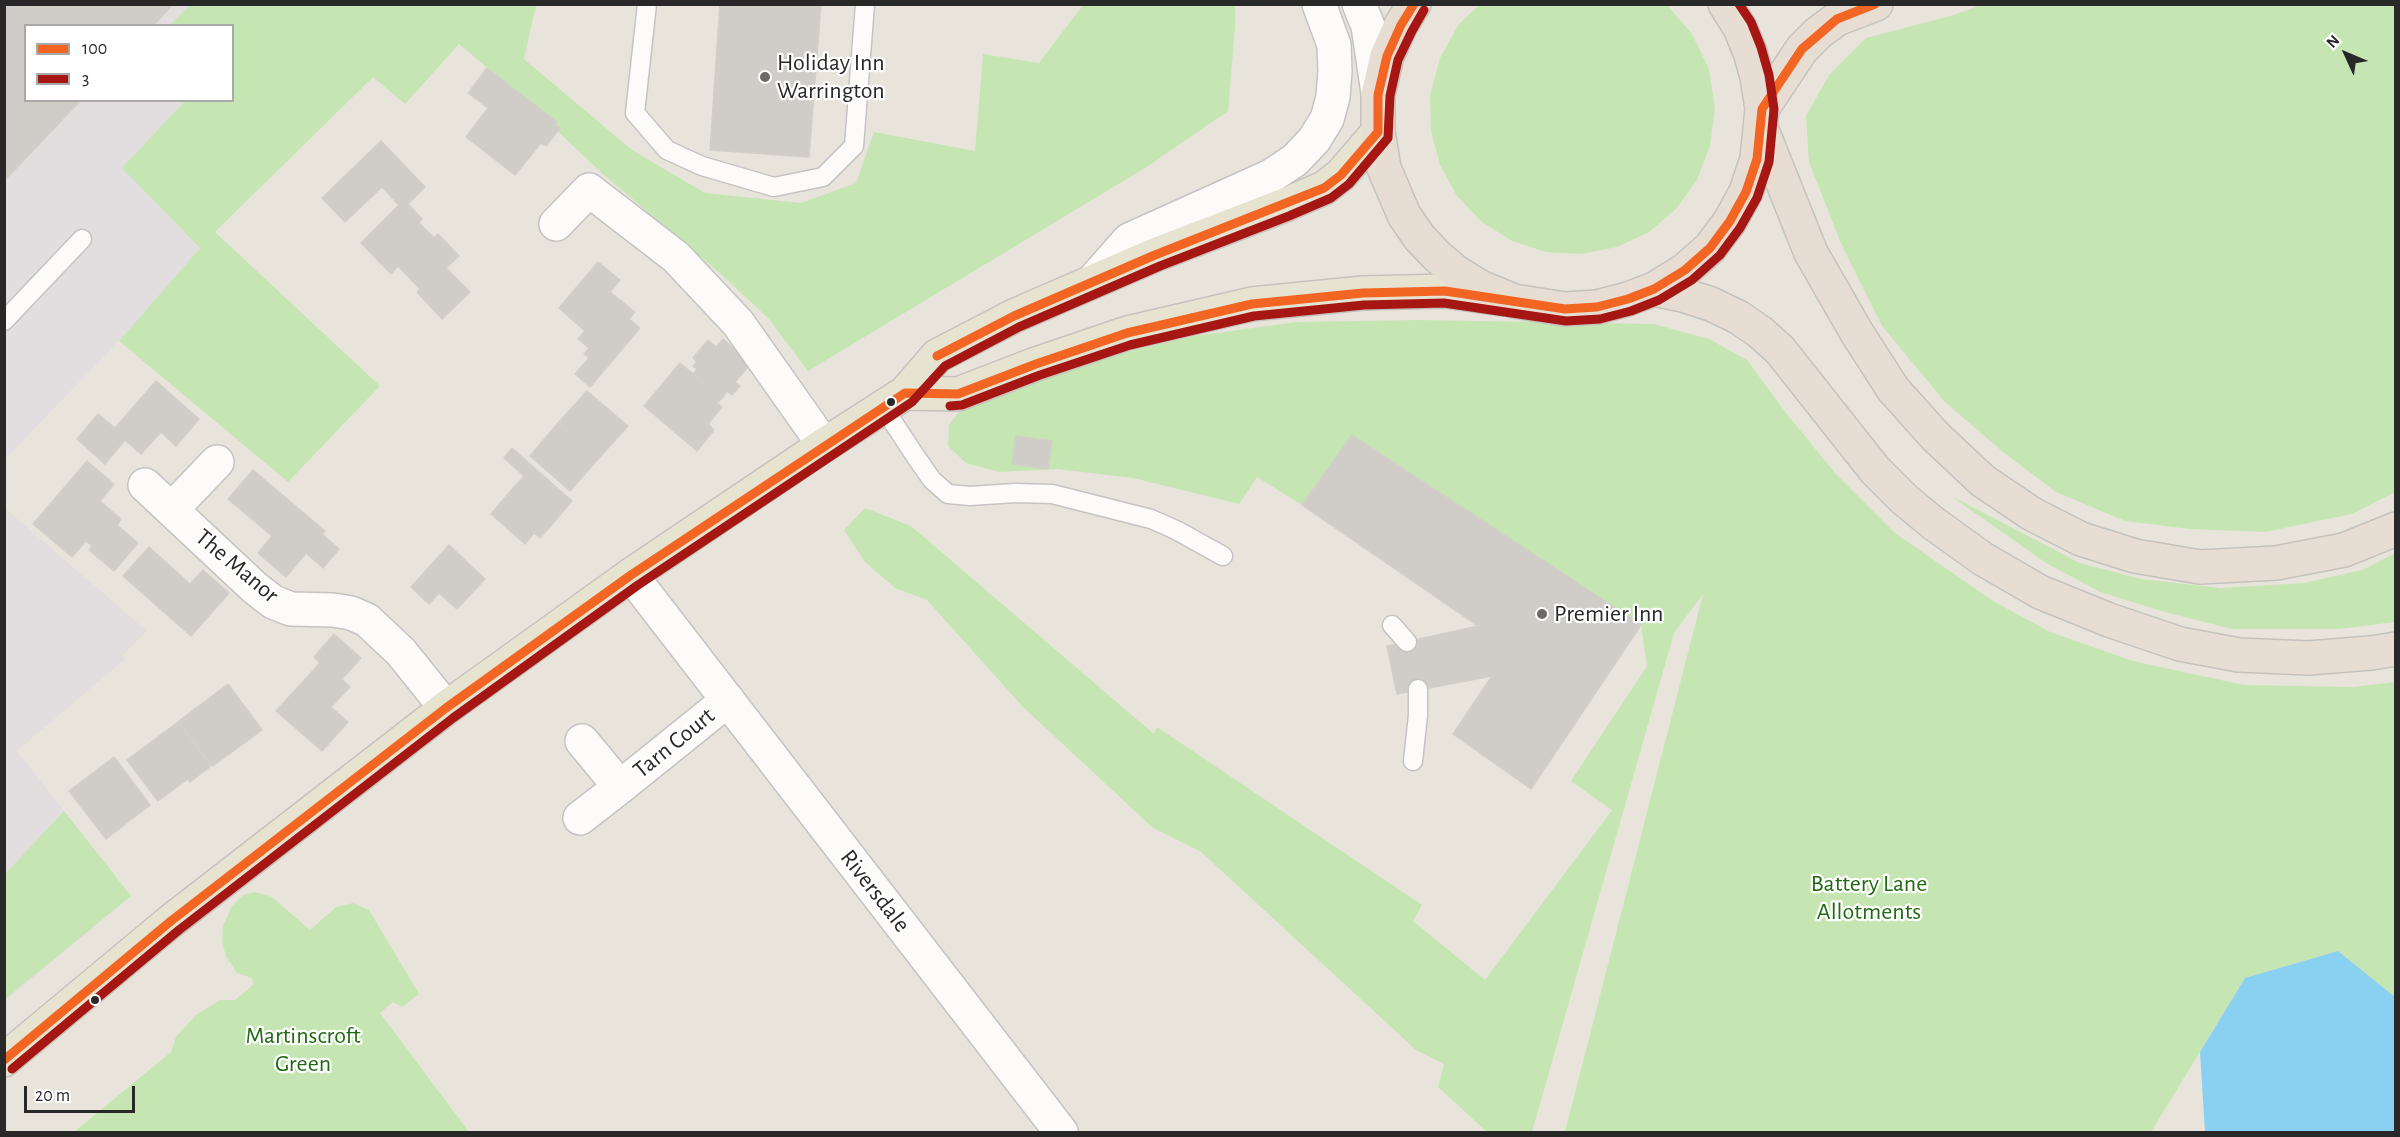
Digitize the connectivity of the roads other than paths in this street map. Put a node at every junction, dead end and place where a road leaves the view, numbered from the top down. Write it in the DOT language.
graph roads {
  1 [pos="647,4"];
  2 [pos="865,4"];
  3 [pos="1319,4"];
  4 [pos="1359,4"];
  5 [pos="1414,4"];
  6 [pos="1725,4"];
  7 [pos="1876,4"];
  8 [pos="1378,95"];
  9 [pos="1762,119"];
  10 [pos="1378,132"];
  11 [pos="556,224"];
  12 [pos="82,239"];
  13 [pos="1092,282"];
  14 [pos="1654,290"];
  15 [pos="1514,301"];
  16 [pos="4,321"];
  17 [pos="894,400"];
  18 [pos="824,445"];
  19 [pos="217,462"];
  20 [pos="146,485"];
  21 [pos="172,509"];
  22 [pos="2396,529"];
  23 [pos="1223,556"];
  24 [pos="631,575"];
  25 [pos="1392,625"];
  26 [pos="1407,642"];
  27 [pos="2396,649"];
  28 [pos="1418,689"];
  29 [pos="728,700"];
  30 [pos="446,708"];
  31 [pos="582,741"];
  32 [pos="1413,761"];
  33 [pos="620,786"];
  34 [pos="580,818"];
  35 [pos="4,1060"];
  36 [pos="1051,1129"];
  1 -- 2 [label="lane"];
  3 -- 13 [label="street"];
  4 -- 8 [label="street"];
  5 -- 8 [label="highway"];
  6 -- 9 [label="highway"];
  7 -- 9 [label="highway"];
  8 -- 10 [label="highway"];
  9 -- 14 [label="highway"];
  9 -- 22 [label="highway"];
  10 -- 13 [label="main road"];
  10 -- 15 [label="highway"];
  11 -- 18 [label="street"];
  12 -- 16 [label="lane"];
  13 -- 17 [label="main road"];
  14 -- 15 [label="highway"];
  14 -- 27 [label="highway"];
  15 -- 17 [label="main road"];
  17 -- 18 [label="main road"];
  17 -- 23 [label="lane"];
  18 -- 24 [label="main road"];
  19 -- 21 [label="street, The Manor"];
  20 -- 21 [label="street, The Manor"];
  21 -- 30 [label="street, The Manor"];
  24 -- 29 [label="street, Riversdale"];
  24 -- 30 [label="main road"];
  25 -- 26 [label="lane"];
  28 -- 32 [label="lane"];
  29 -- 33 [label="street, Tarn Court"];
  29 -- 36 [label="street, Riversdale"];
  30 -- 35 [label="main road"];
  31 -- 33 [label="street, Tarn Court"];
  33 -- 34 [label="street, Tarn Court"];
}
